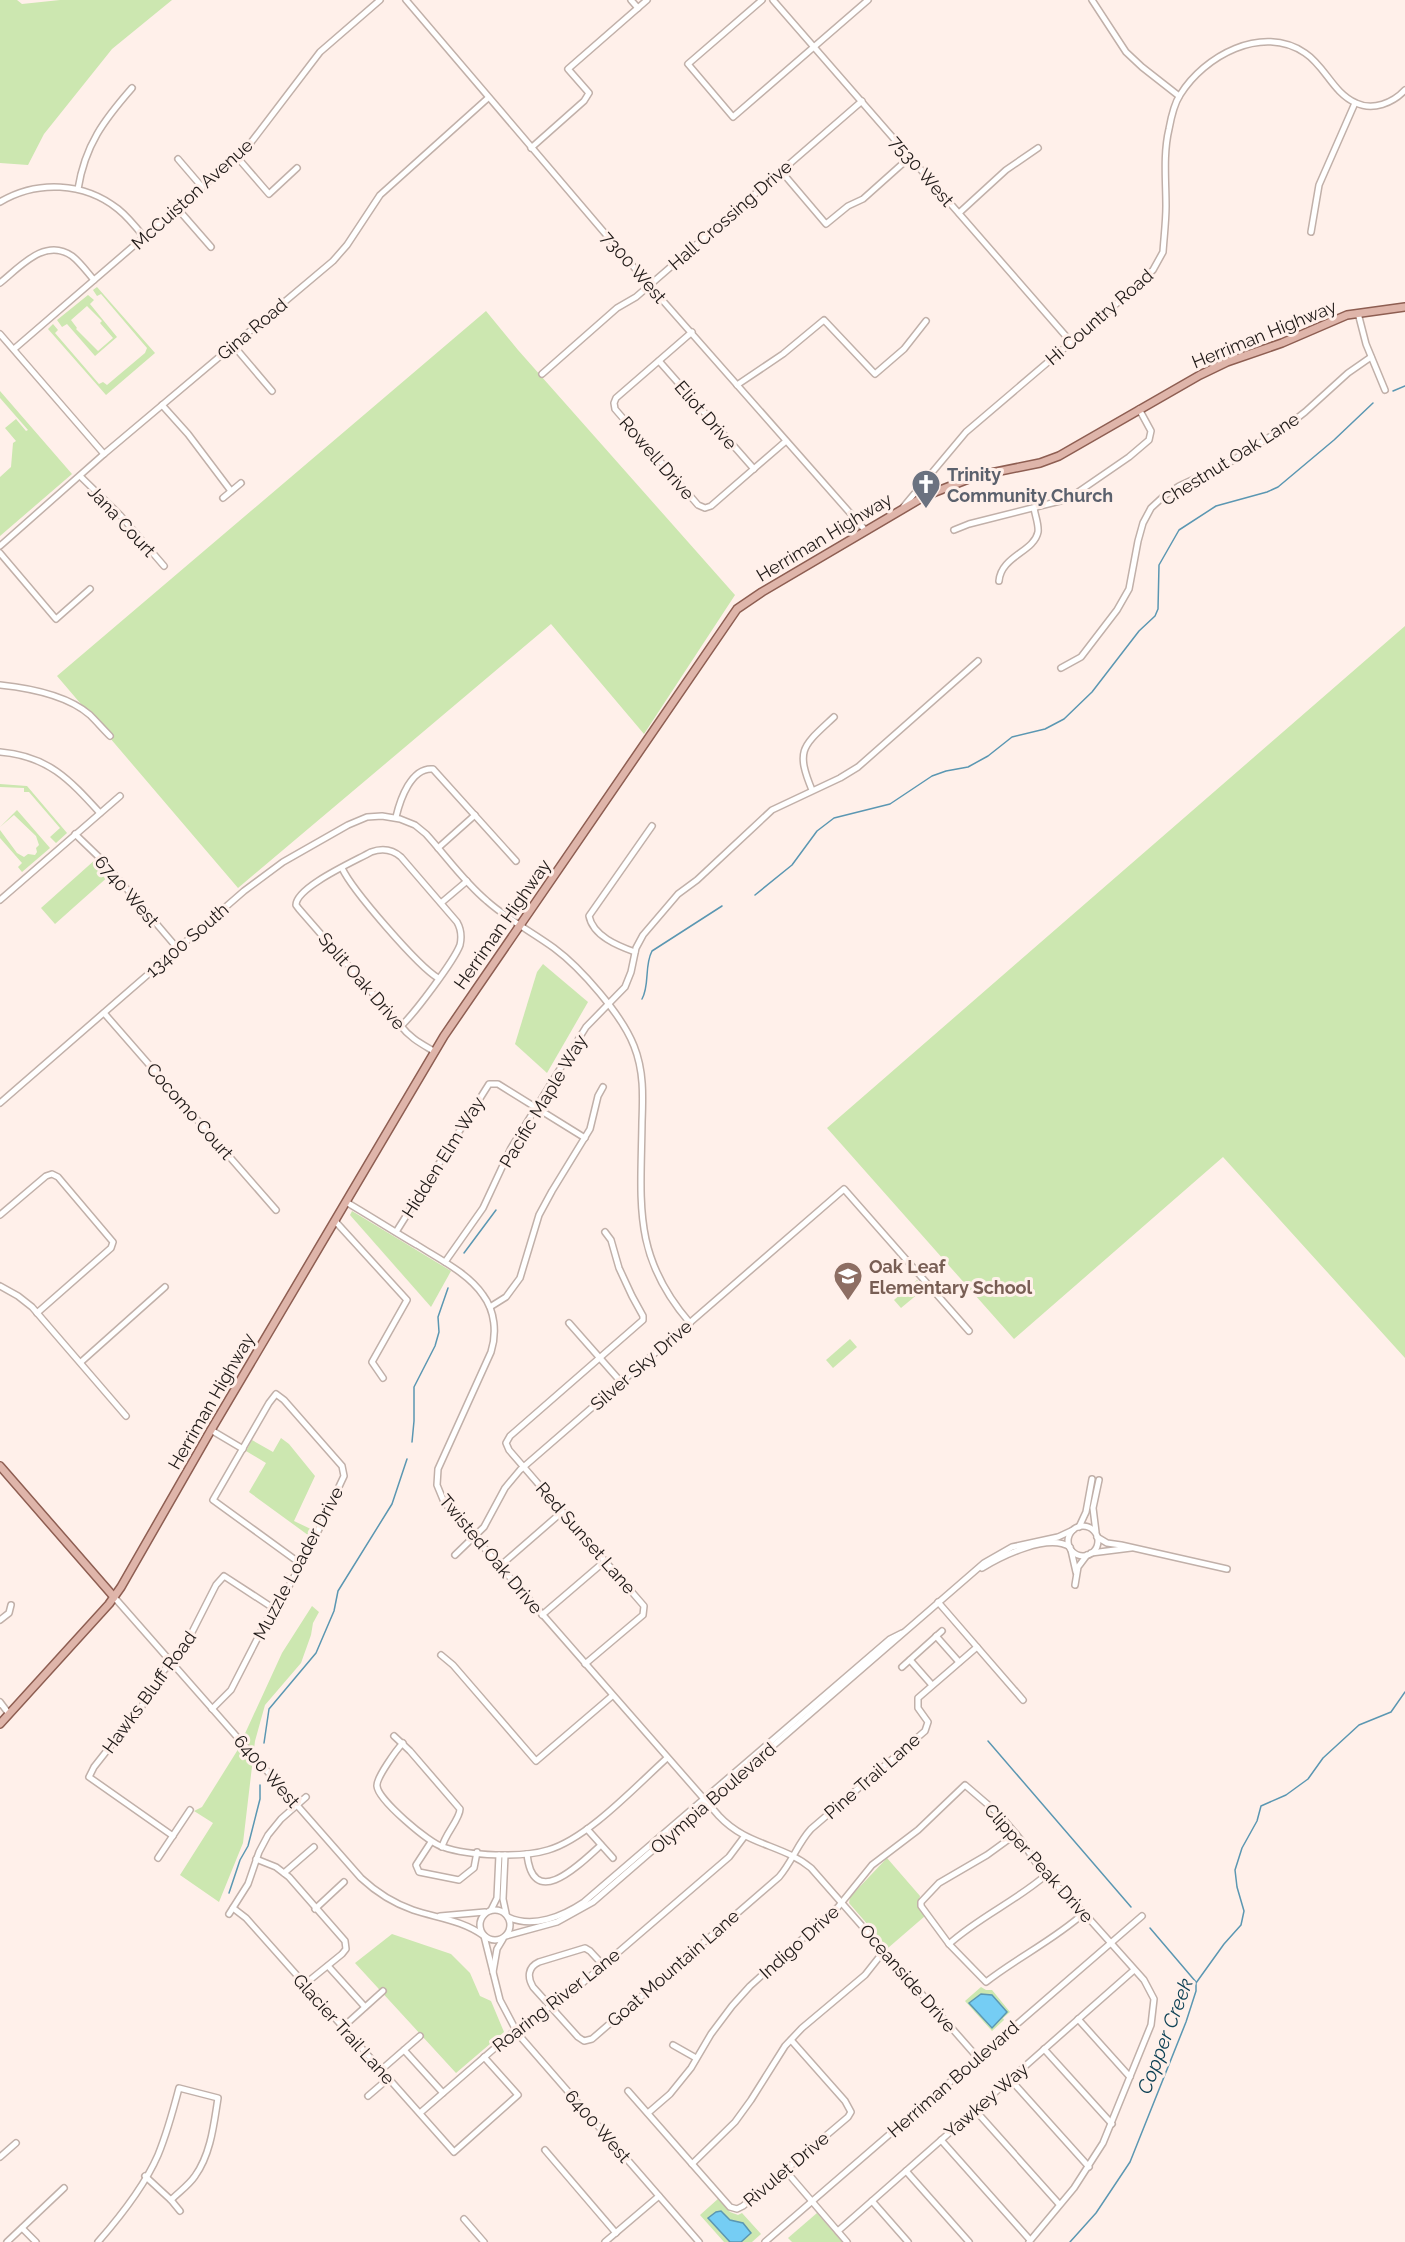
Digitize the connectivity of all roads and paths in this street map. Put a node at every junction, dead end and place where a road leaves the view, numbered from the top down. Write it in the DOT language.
graph roads {
  1 [pos="380,0"];
  2 [pos="406,0"];
  3 [pos="631,0"];
  4 [pos="647,0"];
  5 [pos="762,0"];
  6 [pos="773,0"];
  7 [pos="868,0"];
  8 [pos="1092,0"];
  9 [pos="638,8"];
  10 [pos="815,47"];
  11 [pos="132,87"];
  12 [pos="1405,90"];
  13 [pos="1179,96"];
  14 [pos="488,98"];
  15 [pos="862,101"];
  16 [pos="1355,103"];
  17 [pos="531,148"];
  18 [pos="1038,148"];
  19 [pos="237,157"];
  20 [pos="910,157"];
  21 [pos="178,159"];
  22 [pos="297,168"];
  23 [pos="781,171"];
  24 [pos="202,187"];
  25 [pos="78,189"];
  26 [pos="0,202"];
  27 [pos="177,208"];
  28 [pos="959,213"];
  29 [pos="1311,232"];
  30 [pos="144,237"];
  31 [pos="211,247"];
  32 [pos="94,280"];
  33 [pos="0,283"];
  34 [pos="649,285"];
  35 [pos="1405,307"];
  36 [pos="1358,313"];
  37 [pos="926,321"];
  38 [pos="692,332"];
  39 [pos="0,334"];
  40 [pos="1071,342"];
  41 [pos="233,345"];
  42 [pos="14,349"];
  43 [pos="1371,357"];
  44 [pos="659,361"];
  45 [pos="542,374"];
  46 [pos="737,385"];
  47 [pos="272,390"];
  48 [pos="1385,390"];
  49 [pos="162,405"];
  50 [pos="1139,410"];
  51 [pos="786,441"];
  52 [pos="104,454"];
  53 [pos="754,469"];
  54 [pos="80,476"];
  55 [pos="241,483"];
  56 [pos="231,491"];
  57 [pos="223,498"];
  58 [pos="904,506"];
  59 [pos="1034,508"];
  60 [pos="865,530"];
  61 [pos="954,530"];
  62 [pos="0,546"];
  63 [pos="0,553"];
  64 [pos="164,566"];
  65 [pos="999,581"];
  66 [pos="90,589"];
  67 [pos="978,661"];
  68 [pos="1061,668"];
  69 [pos="0,685"];
  70 [pos="834,717"];
  71 [pos="110,736"];
  72 [pos="0,752"];
  73 [pos="812,790"];
  74 [pos="120,796"];
  75 [pos="100,813"];
  76 [pos="475,815"];
  77 [pos="396,818"];
  78 [pos="652,826"];
  79 [pos="75,834"];
  80 [pos="438,848"];
  81 [pos="516,861"];
  82 [pos="342,868"];
  83 [pos="467,881"];
  84 [pos="0,900"];
  85 [pos="441,903"];
  86 [pos="520,926"];
  87 [pos="178,949"];
  88 [pos="635,952"];
  89 [pos="438,978"];
  90 [pos="607,1004"];
  91 [pos="104,1013"];
  92 [pos="401,1026"];
  93 [pos="435,1052"];
  94 [pos="603,1087"];
  95 [pos="0,1103"];
  96 [pos="536,1107"];
  97 [pos="585,1138"];
  98 [pos="346,1202"];
  99 [pos="276,1210"];
  100 [pos="0,1213"];
  101 [pos="335,1221"];
  102 [pos="396,1232"];
  103 [pos="605,1232"];
  104 [pos="445,1262"];
  105 [pos="0,1286"];
  106 [pos="165,1287"];
  107 [pos="490,1307"];
  108 [pos="38,1313"];
  109 [pos="569,1323"];
  110 [pos="690,1323"];
  111 [pos="969,1331"];
  112 [pos="600,1358"];
  113 [pos="81,1362"];
  114 [pos="383,1378"];
  115 [pos="621,1382"];
  116 [pos="126,1416"];
  117 [pos="211,1430"];
  118 [pos="243,1449"];
  119 [pos="0,1466"];
  120 [pos="524,1467"];
  121 [pos="562,1512"];
  122 [pos="1076,1528"];
  123 [pos="1096,1535"];
  124 [pos="474,1538"];
  125 [pos="1070,1548"];
  126 [pos="1131,1548"];
  127 [pos="1089,1554"];
  128 [pos="455,1555"];
  129 [pos="605,1561"];
  130 [pos="301,1564"];
  131 [pos="500,1566"];
  132 [pos="1227,1569"];
  133 [pos="1076,1572"];
  134 [pos="966,1578"];
  135 [pos="1075,1585"];
  136 [pos="114,1597"];
  137 [pos="938,1602"];
  138 [pos="11,1605"];
  139 [pos="273,1608"];
  140 [pos="542,1615"];
  141 [pos="0,1620"];
  142 [pos="942,1631"];
  143 [pos="936,1636"];
  144 [pos="977,1647"];
  145 [pos="441,1655"];
  146 [pos="910,1660"];
  147 [pos="171,1662"];
  148 [pos="959,1662"];
  149 [pos="585,1664"];
  150 [pos="902,1666"];
  151 [pos="932,1685"];
  152 [pos="612,1696"];
  153 [pos="1023,1700"];
  154 [pos="0,1702"];
  155 [pos="212,1709"];
  156 [pos="9,1714"];
  157 [pos="0,1724"];
  158 [pos="394,1736"];
  159 [pos="403,1743"];
  160 [pos="667,1758"];
  161 [pos="965,1785"];
  162 [pos="698,1792"];
  163 [pos="306,1797"];
  164 [pos="706,1802"];
  165 [pos="297,1805"];
  166 [pos="190,1810"];
  167 [pos="587,1829"];
  168 [pos="1016,1834"];
  169 [pos="173,1836"];
  170 [pos="744,1836"];
  171 [pos="431,1842"];
  172 [pos="602,1845"];
  173 [pos="314,1846"];
  174 [pos="442,1847"];
  175 [pos="477,1852"];
  176 [pos="527,1854"];
  177 [pos="502,1855"];
  178 [pos="793,1856"];
  179 [pos="158,1858"];
  180 [pos="613,1858"];
  181 [pos="256,1859"];
  182 [pos="284,1873"];
  183 [pos="1046,1875"];
  184 [pos="344,1882"];
  185 [pos="842,1903"];
  186 [pos="315,1909"];
  187 [pos="489,1911"];
  188 [pos="1084,1913"];
  189 [pos="440,1916"];
  190 [pos="507,1916"];
  191 [pos="1142,1916"];
  192 [pos="484,1936"];
  193 [pos="505,1937"];
  194 [pos="1110,1943"];
  195 [pos="949,1944"];
  196 [pos="884,1951"];
  197 [pos="603,1965"];
  198 [pos="328,1966"];
  199 [pos="1134,1970"];
  200 [pos="493,1972"];
  201 [pos="305,1984"];
  202 [pos="383,1991"];
  203 [pos="552,2006"];
  204 [pos="365,2007"];
  205 [pos="1078,2019"];
  206 [pos="343,2027"];
  207 [pos="516,2030"];
  208 [pos="420,2036"];
  209 [pos="791,2040"];
  210 [pos="673,2044"];
  211 [pos="1044,2049"];
  212 [pos="404,2050"];
  213 [pos="484,2057"];
  214 [pos="696,2058"];
  215 [pos="978,2058"];
  216 [pos="381,2070"];
  217 [pos="1130,2077"];
  218 [pos="389,2078"];
  219 [pos="1010,2079"];
  220 [pos="628,2091"];
  221 [pos="443,2093"];
  222 [pos="368,2096"];
  223 [pos="975,2110"];
  224 [pos="420,2113"];
  225 [pos="648,2113"];
  226 [pos="1112,2124"];
  227 [pos="941,2140"];
  228 [pos="16,2143"];
  229 [pos="545,2150"];
  230 [pos="0,2157"];
  231 [pos="692,2164"];
  232 [pos="1089,2167"];
  233 [pos="785,2170"];
  234 [pos="906,2171"];
  235 [pos="145,2176"];
  236 [pos="64,2188"];
  237 [pos="659,2196"];
  238 [pos="171,2200"];
  239 [pos="872,2201"];
  240 [pos="813,2202"];
  241 [pos="1059,2204"];
  242 [pos="180,2211"];
  243 [pos="464,2219"];
  244 [pos="22,2228"];
  245 [pos="838,2231"];
  246 [pos="616,2233"];
  247 [pos="1029,2241"];
  248 [pos="7,2242"];
  249 [pos="36,2242"];
  250 [pos="98,2242"];
  251 [pos="484,2242"];
  252 [pos="605,2242"];
  253 [pos="699,2242"];
  254 [pos="765,2242"];
  255 [pos="847,2242"];
  256 [pos="908,2242"];
  257 [pos="969,2242"];
  1 -- 19 [label="street, McCuiston Avenue"];
  2 -- 14 [label="street, 7300 West"];
  3 -- 9 [label="street"];
  4 -- 9 [label="street"];
  5 -- 10 [label="street"];
  6 -- 10 [label="street, 7530 West"];
  7 -- 10 [label="street"];
  8 -- 13 [label="street"];
  9 -- 17 [label="street"];
  10 -- 15 [label="street, 7530 West"];
  11 -- 25 [label="street"];
  12 -- 16 [label="street"];
  13 -- 16 [label="street, Hi Country Road"];
  13 -- 40 [label="street, Hi Country Road"];
  14 -- 17 [label="street, 7300 West"];
  14 -- 41 [label="street, Gina Road"];
  15 -- 20 [label="street, 7530 West"];
  15 -- 23 [label="street, Hall Crossing Drive"];
  16 -- 29 [label="street"];
  17 -- 34 [label="street, 7300 West"];
  18 -- 28 [label="street"];
  19 -- 22 [label="street"];
  19 -- 24 [label="street, McCuiston Avenue"];
  20 -- 23 [label="street"];
  20 -- 28 [label="street, 7530 West"];
  21 -- 24 [label="street"];
  23 -- 34 [label="street, Hall Crossing Drive"];
  24 -- 27 [label="street, McCuiston Avenue"];
  25 -- 26 [label="street"];
  25 -- 30 [label="street"];
  27 -- 30 [label="street, McCuiston Avenue"];
  27 -- 31 [label="street"];
  28 -- 40 [label="street, 7530 West"];
  30 -- 32 [label="street, McCuiston Avenue"];
  32 -- 33 [label="street"];
  32 -- 42 [label="street, McCuiston Avenue"];
  34 -- 38 [label="street, 7300 West"];
  34 -- 45 [label="street, Hall Crossing Drive"];
  35 -- 36 [label="main road, Herriman Highway"];
  36 -- 43 [label="street"];
  36 -- 50 [label="main road, Herriman Highway"];
  37 -- 46 [label="street"];
  38 -- 44 [label="street"];
  38 -- 46 [label="street, 7300 West"];
  39 -- 42 [label="street"];
  40 -- 58 [label="street, Hi Country Road"];
  41 -- 47 [label="street"];
  41 -- 49 [label="street, Gina Road"];
  42 -- 52 [label="street"];
  43 -- 48 [label="street"];
  43 -- 68 [label="street, Chestnut Oak Lane"];
  44 -- 53 [label="street, Eliot Drive"];
  44 -- 53 [label="street, Rowell Drive"];
  46 -- 51 [label="street, 7300 West"];
  49 -- 52 [label="street, Gina Road"];
  49 -- 56 [label="street"];
  50 -- 58 [label="main road, Herriman Highway"];
  50 -- 59 [label="street"];
  51 -- 53 [label="street"];
  51 -- 60 [label="street, 7300 West"];
  52 -- 54 [label="street, Gina Road"];
  54 -- 62 [label="street, Gina Road"];
  54 -- 64 [label="street, Jana Court"];
  55 -- 56 [label="street"];
  56 -- 57 [label="street"];
  58 -- 60 [label="main road, Herriman Highway"];
  59 -- 61 [label="street"];
  59 -- 65 [label="street"];
  60 -- 86 [label="main road, Herriman Highway"];
  63 -- 66 [label="street"];
  67 -- 73 [label="street, Pacific Maple Way"];
  69 -- 71 [label="street"];
  70 -- 73 [label="street"];
  72 -- 75 [label="street"];
  73 -- 88 [label="street, Pacific Maple Way"];
  74 -- 75 [label="street"];
  75 -- 79 [label="street"];
  76 -- 77 [label="street"];
  76 -- 80 [label="street"];
  76 -- 81 [label="street"];
  77 -- 80 [label="street"];
  77 -- 87 [label="street, 13400 South"];
  78 -- 88 [label="street"];
  79 -- 84 [label="street"];
  79 -- 87 [label="street, 6740 West"];
  80 -- 83 [label="street"];
  82 -- 85 [label="street"];
  82 -- 89 [label="street"];
  82 -- 92 [label="street, Split Oak Drive"];
  83 -- 85 [label="street"];
  83 -- 86 [label="street"];
  85 -- 89 [label="street"];
  86 -- 90 [label="street"];
  86 -- 93 [label="main road, Herriman Highway"];
  87 -- 91 [label="street, 13400 South"];
  88 -- 90 [label="street, Pacific Maple Way"];
  89 -- 92 [label="street"];
  90 -- 96 [label="street, Pacific Maple Way"];
  90 -- 110 [label="street"];
  91 -- 95 [label="street, 13400 South"];
  91 -- 99 [label="street, Cocomo Court"];
  92 -- 93 [label="street, Split Oak Drive"];
  93 -- 98 [label="main road, Herriman Highway"];
  94 -- 97 [label="street"];
  96 -- 97 [label="street"];
  96 -- 102 [label="street, Hidden Elm Way"];
  96 -- 104 [label="street, Pacific Maple Way"];
  97 -- 107 [label="street"];
  98 -- 101 [label="main road, Herriman Highway"];
  98 -- 102 [label="street, Twisted Oak Drive"];
  100 -- 108 [label="street"];
  101 -- 114 [label="street"];
  101 -- 117 [label="main road, Herriman Highway"];
  102 -- 104 [label="street, Twisted Oak Drive"];
  103 -- 112 [label="street, Red Sunset Lane"];
  104 -- 107 [label="street, Twisted Oak Drive"];
  105 -- 108 [label="street"];
  106 -- 113 [label="street"];
  107 -- 124 [label="street, Twisted Oak Drive"];
  108 -- 113 [label="street"];
  109 -- 112 [label="street"];
  110 -- 111 [label="street, Silver Sky Drive"];
  110 -- 115 [label="street, Silver Sky Drive"];
  112 -- 115 [label="street"];
  112 -- 120 [label="street, Red Sunset Lane"];
  113 -- 116 [label="street"];
  115 -- 120 [label="street, Silver Sky Drive"];
  117 -- 118 [label="street"];
  117 -- 136 [label="main road, Herriman Highway"];
  118 -- 130 [label="street"];
  118 -- 130 [label="street, Muzzle Loader Drive"];
  119 -- 136 [label="main road"];
  120 -- 121 [label="street, Red Sunset Lane"];
  120 -- 124 [label="street, Silver Sky Drive"];
  121 -- 129 [label="street, Red Sunset Lane"];
  121 -- 131 [label="street"];
  122 -- 123 [label="street"];
  122 -- 123 [label="street"];
  122 -- 125 [label="street"];
  122 -- 134 [label="street, Olympia Boulevard"];
  123 -- 126 [label="street"];
  123 -- 127 [label="street"];
  124 -- 128 [label="street, Silver Sky Drive"];
  124 -- 131 [label="street, Twisted Oak Drive"];
  125 -- 127 [label="street"];
  125 -- 133 [label="street"];
  125 -- 134 [label="street, Olympia Boulevard"];
  126 -- 127 [label="street"];
  126 -- 132 [label="street"];
  127 -- 133 [label="street"];
  129 -- 140 [label="street"];
  129 -- 149 [label="street, Red Sunset Lane"];
  130 -- 139 [label="street, Muzzle Loader Drive"];
  131 -- 140 [label="street, Twisted Oak Drive"];
  133 -- 135 [label="street"];
  134 -- 137 [label="street, Olympia Boulevard"];
  136 -- 147 [label="street, 6400 West"];
  136 -- 156 [label="main road, Herriman Highway"];
  137 -- 144 [label="street"];
  137 -- 164 [label="street, Olympia Boulevard"];
  138 -- 141 [label="street"];
  139 -- 147 [label="street, Hawks Bluff Road"];
  139 -- 155 [label="street, Muzzle Loader Drive"];
  140 -- 149 [label="street, Twisted Oak Drive"];
  142 -- 143 [label="street"];
  143 -- 146 [label="street"];
  143 -- 148 [label="street"];
  144 -- 148 [label="street, Pine Trail Lane"];
  144 -- 153 [label="street"];
  145 -- 152 [label="street"];
  146 -- 150 [label="street"];
  146 -- 151 [label="street"];
  147 -- 155 [label="street, 6400 West"];
  147 -- 169 [label="street, Hawks Bluff Road"];
  148 -- 151 [label="street, Pine Trail Lane"];
  149 -- 152 [label="street, Twisted Oak Drive"];
  151 -- 178 [label="street, Pine Trail Lane"];
  152 -- 160 [label="street, Twisted Oak Drive"];
  154 -- 156 [label="street"];
  155 -- 165 [label="street, 6400 West"];
  156 -- 157 [label="main road, Herriman Highway"];
  158 -- 159 [label="street"];
  159 -- 171 [label="street"];
  159 -- 174 [label="street"];
  160 -- 162 [label="street, Twisted Oak Drive"];
  160 -- 167 [label="street"];
  161 -- 168 [label="street, Clipper Peak Drive"];
  161 -- 185 [label="street, Indigo Drive"];
  162 -- 164 [label="street, Oceanside Drive"];
  163 -- 165 [label="street"];
  164 -- 170 [label="street, Oceanside Drive"];
  164 -- 190 [label="street, Olympia Boulevard"];
  164 -- 193 [label="street, Olympia Boulevard"];
  165 -- 181 [label="street"];
  165 -- 189 [label="street, 6400 West"];
  166 -- 169 [label="street"];
  167 -- 172 [label="street"];
  167 -- 176 [label="street"];
  168 -- 183 [label="street, Clipper Peak Drive"];
  168 -- 195 [label="street"];
  169 -- 179 [label="street"];
  170 -- 178 [label="street, Oceanside Drive"];
  170 -- 197 [label="street, Roaring River Lane"];
  171 -- 174 [label="street"];
  171 -- 175 [label="street"];
  172 -- 176 [label="street"];
  172 -- 180 [label="street"];
  173 -- 182 [label="street"];
  174 -- 175 [label="street"];
  175 -- 177 [label="street"];
  176 -- 177 [label="street"];
  177 -- 187 [label="street"];
  177 -- 190 [label="street"];
  178 -- 185 [label="street, Oceanside Drive"];
  178 -- 203 [label="street, Goat Mountain Lane"];
  181 -- 182 [label="street"];
  181 -- 201 [label="street, Glacier Trail Lane"];
  182 -- 186 [label="street"];
  183 -- 188 [label="street, Clipper Peak Drive"];
  183 -- 195 [label="street"];
  184 -- 186 [label="street"];
  185 -- 196 [label="street, Oceanside Drive"];
  185 -- 214 [label="street, Indigo Drive"];
  186 -- 198 [label="street"];
  187 -- 189 [label="street, 6400 West"];
  187 -- 190 [label="street"];
  187 -- 192 [label="street"];
  188 -- 194 [label="street, Clipper Peak Drive"];
  188 -- 195 [label="street"];
  189 -- 192 [label="street, 6400 West"];
  190 -- 193 [label="street"];
  191 -- 194 [label="street, Herriman Boulevard"];
  192 -- 193 [label="street"];
  192 -- 200 [label="street, 6400 West"];
  193 -- 200 [label="street, 6400 West"];
  194 -- 199 [label="street, Clipper Peak Drive"];
  194 -- 215 [label="street, Herriman Boulevard"];
  196 -- 209 [label="street"];
  196 -- 215 [label="street, Oceanside Drive"];
  197 -- 203 [label="street, Roaring River Lane"];
  197 -- 203 [label="street, Goat Mountain Lane"];
  198 -- 201 [label="street"];
  198 -- 204 [label="street"];
  199 -- 205 [label="street, Yawkey Way"];
  199 -- 217 [label="street, Clipper Peak Drive"];
  200 -- 207 [label="street, 6400 West"];
  201 -- 206 [label="street, Glacier Trail Lane"];
  202 -- 204 [label="street"];
  203 -- 207 [label="street, Roaring River Lane"];
  204 -- 206 [label="street"];
  205 -- 211 [label="street, Yawkey Way"];
  205 -- 217 [label="street"];
  206 -- 216 [label="street, Glacier Trail Lane"];
  207 -- 213 [label="street, Roaring River Lane"];
  207 -- 237 [label="street, 6400 West"];
  208 -- 212 [label="street"];
  209 -- 231 [label="street"];
  209 -- 233 [label="street, Rivulet Drive"];
  210 -- 214 [label="street"];
  211 -- 219 [label="street, Yawkey Way"];
  211 -- 226 [label="street"];
  212 -- 216 [label="street"];
  212 -- 221 [label="street"];
  213 -- 221 [label="street, Roaring River Lane"];
  213 -- 224 [label="street, Glacier Trail Lane"];
  214 -- 225 [label="street, Indigo Drive"];
  215 -- 240 [label="street, Herriman Boulevard"];
  216 -- 218 [label="street, Glacier Trail Lane"];
  217 -- 226 [label="street, Clipper Peak Drive"];
  218 -- 222 [label="street"];
  218 -- 224 [label="street, Glacier Trail Lane"];
  219 -- 223 [label="street, Yawkey Way"];
  219 -- 232 [label="street"];
  220 -- 225 [label="street, Rivulet Drive"];
  221 -- 224 [label="street, Roaring River Lane"];
  223 -- 227 [label="street, Yawkey Way"];
  223 -- 241 [label="street"];
  225 -- 231 [label="street, Rivulet Drive"];
  226 -- 232 [label="street, Clipper Peak Drive"];
  227 -- 234 [label="street, Yawkey Way"];
  227 -- 247 [label="street"];
  228 -- 230 [label="street"];
  229 -- 246 [label="street"];
  231 -- 233 [label="street, Rivulet Drive"];
  232 -- 241 [label="street, Clipper Peak Drive"];
  233 -- 240 [label="street"];
  234 -- 239 [label="street, Yawkey Way"];
  234 -- 257 [label="street"];
  235 -- 238 [label="street"];
  235 -- 238 [label="street"];
  235 -- 250 [label="street"];
  236 -- 244 [label="street"];
  237 -- 246 [label="street"];
  237 -- 253 [label="street, 6400 West"];
  238 -- 242 [label="street"];
  239 -- 245 [label="street, Yawkey Way"];
  239 -- 256 [label="street"];
  240 -- 245 [label="street"];
  240 -- 254 [label="street, Herriman Boulevard"];
  241 -- 247 [label="street, Clipper Peak Drive"];
  243 -- 251 [label="street"];
  244 -- 248 [label="street"];
  244 -- 249 [label="street"];
  245 -- 255 [label="street"];
  246 -- 252 [label="street"];
}
